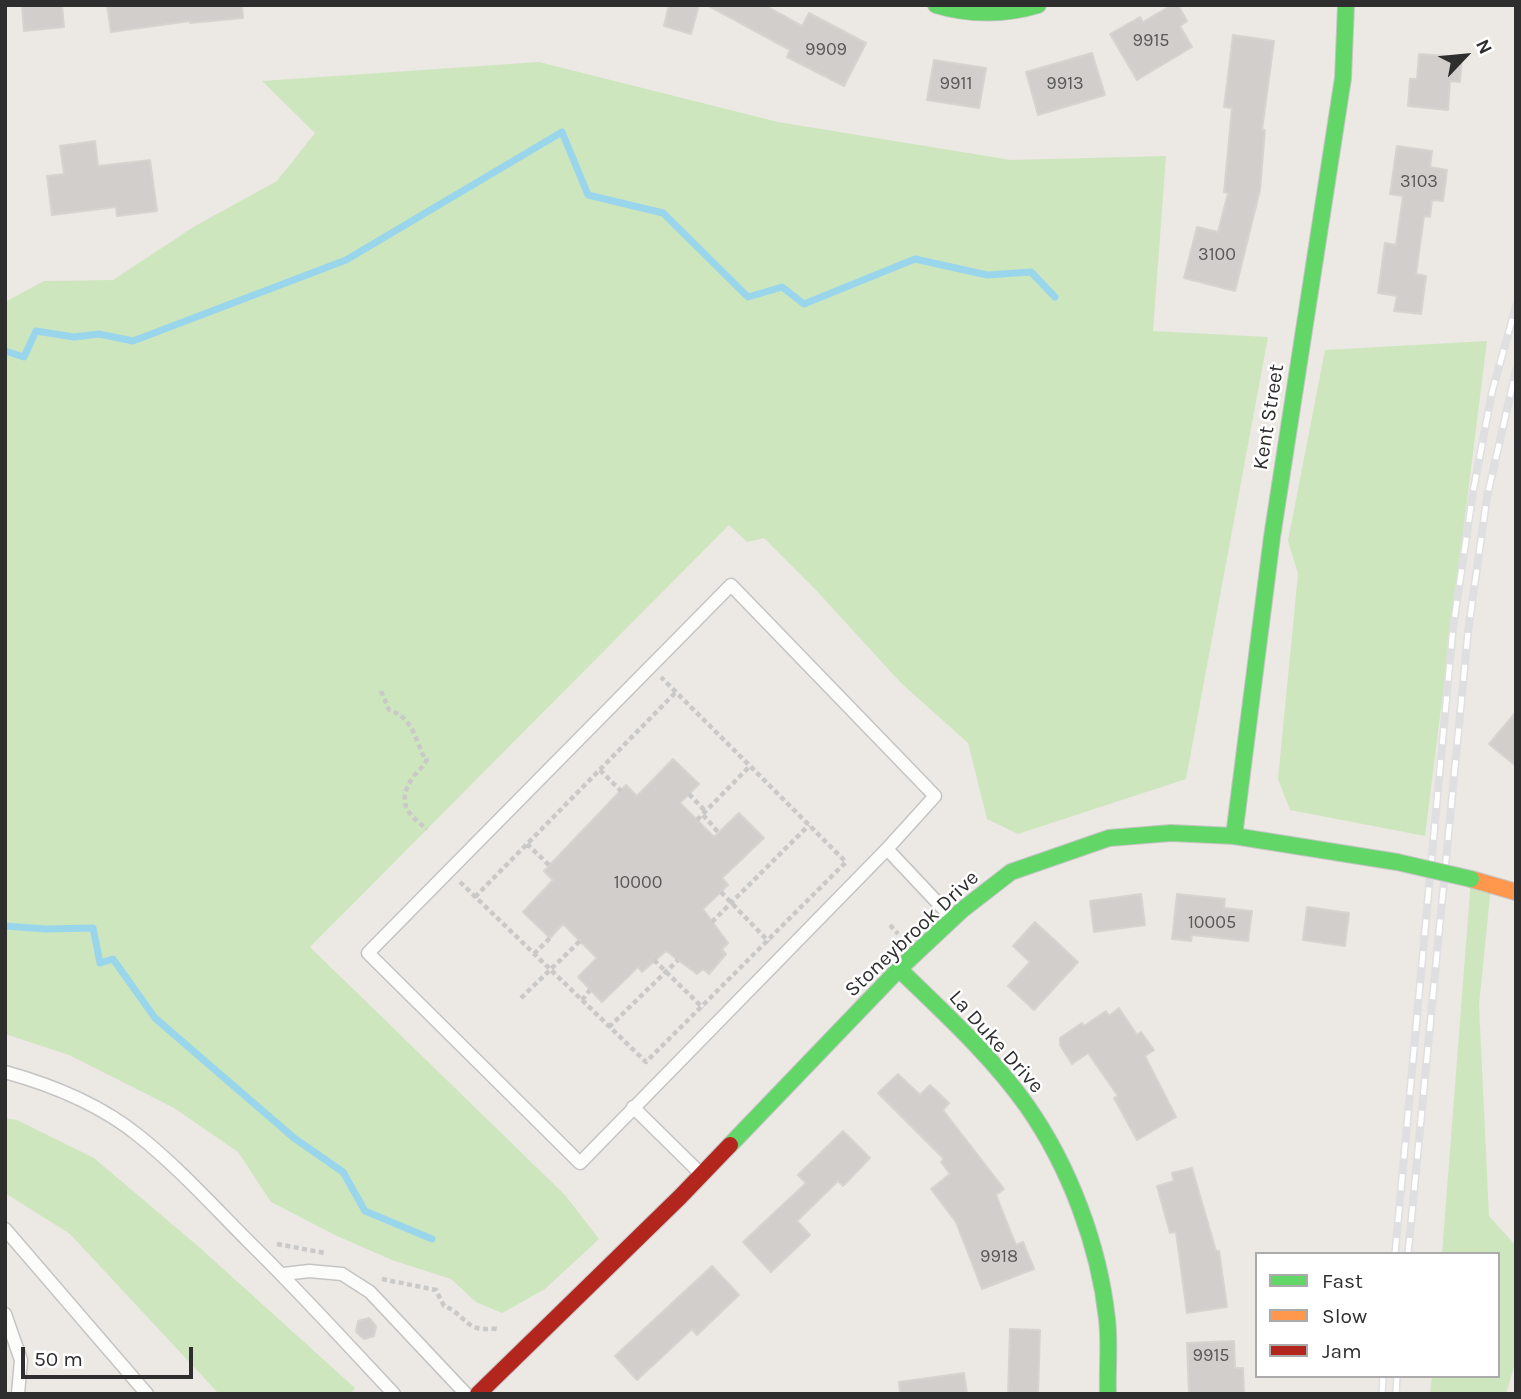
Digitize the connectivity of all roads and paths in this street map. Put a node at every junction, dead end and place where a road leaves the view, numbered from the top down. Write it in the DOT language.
graph roads {
  1 [pos="936,5"];
  2 [pos="1038,5"];
  3 [pos="1346,5"];
  4 [pos="650,667"];
  5 [pos="381,691"];
  6 [pos="676,692"];
  7 [pos="750,766"];
  8 [pos="600,770"];
  9 [pos="621,791"];
  10 [pos="689,794"];
  11 [pos="704,813"];
  12 [pos="697,820"];
  13 [pos="809,825"];
  14 [pos="427,830"];
  15 [pos="719,832"];
  16 [pos="1234,836"];
  17 [pos="527,844"];
  18 [pos="887,849"];
  19 [pos="549,865"];
  20 [pos="449,872"];
  21 [pos="721,892"];
  22 [pos="1516,892"];
  23 [pos="475,897"];
  24 [pos="732,902"];
  25 [pos="953,919"];
  26 [pos="712,922"];
  27 [pos="550,938"];
  28 [pos="580,941"];
  29 [pos="767,941"];
  30 [pos="534,954"];
  31 [pos="782,956"];
  32 [pos="654,960"];
  33 [pos="678,960"];
  34 [pos="898,969"];
  35 [pos="550,970"];
  36 [pos="666,971"];
  37 [pos="590,990"];
  38 [pos="690,995"];
  39 [pos="521,998"];
  40 [pos="582,1000"];
  41 [pos="609,1027"];
  42 [pos="5,1072"];
  43 [pos="633,1107"];
  44 [pos="701,1174"];
  45 [pos="5,1229"];
  46 [pos="277,1244"];
  47 [pos="337,1255"];
  48 [pos="284,1274"];
  49 [pos="377,1279"];
  50 [pos="5,1314"];
  51 [pos="500,1329"];
  52 [pos="18,1394"];
  53 [pos="147,1394"];
  54 [pos="394,1394"];
  55 [pos="466,1394"];
  56 [pos="478,1394"];
  57 [pos="1108,1394"];
  1 -- 2 [label="street"];
  3 -- 16 [label="street, Kent Street"];
  4 -- 6 [label="path"];
  4 -- 18 [label="lane"];
  4 -- 20 [label="lane"];
  5 -- 14 [label="path"];
  6 -- 7 [label="path"];
  6 -- 8 [label="path"];
  7 -- 11 [label="path"];
  7 -- 13 [label="path"];
  8 -- 9 [label="path"];
  8 -- 17 [label="path"];
  10 -- 11 [label="path"];
  11 -- 12 [label="path"];
  11 -- 15 [label="path"];
  13 -- 24 [label="path"];
  13 -- 29 [label="path"];
  16 -- 22 [label="street, Stoneybrook Drive, bridge"];
  16 -- 25 [label="street, Stoneybrook Drive"];
  17 -- 19 [label="path"];
  17 -- 23 [label="path"];
  18 -- 25 [label="lane"];
  18 -- 31 [label="lane"];
  20 -- 23 [label="path"];
  20 -- 43 [label="lane"];
  21 -- 24 [label="path"];
  23 -- 30 [label="path"];
  24 -- 26 [label="path"];
  24 -- 29 [label="path"];
  25 -- 34 [label="street, Stoneybrook Drive"];
  27 -- 30 [label="path"];
  28 -- 35 [label="path"];
  29 -- 31 [label="path"];
  29 -- 41 [label="path"];
  30 -- 35 [label="path"];
  31 -- 43 [label="lane"];
  32 -- 36 [label="path"];
  33 -- 36 [label="path"];
  34 -- 44 [label="street, Stoneybrook Drive"];
  34 -- 57 [label="street, La Duke Drive"];
  35 -- 39 [label="path"];
  35 -- 40 [label="path"];
  36 -- 38 [label="path"];
  36 -- 41 [label="path"];
  37 -- 40 [label="path"];
  40 -- 41 [label="path"];
  42 -- 48 [label="lane"];
  43 -- 44 [label="lane"];
  44 -- 56 [label="street, Stoneybrook Drive"];
  45 -- 53 [label="lane"];
  46 -- 47 [label="path"];
  48 -- 54 [label="lane"];
  48 -- 55 [label="lane"];
  49 -- 51 [label="path"];
  50 -- 52 [label="lane"];
}
